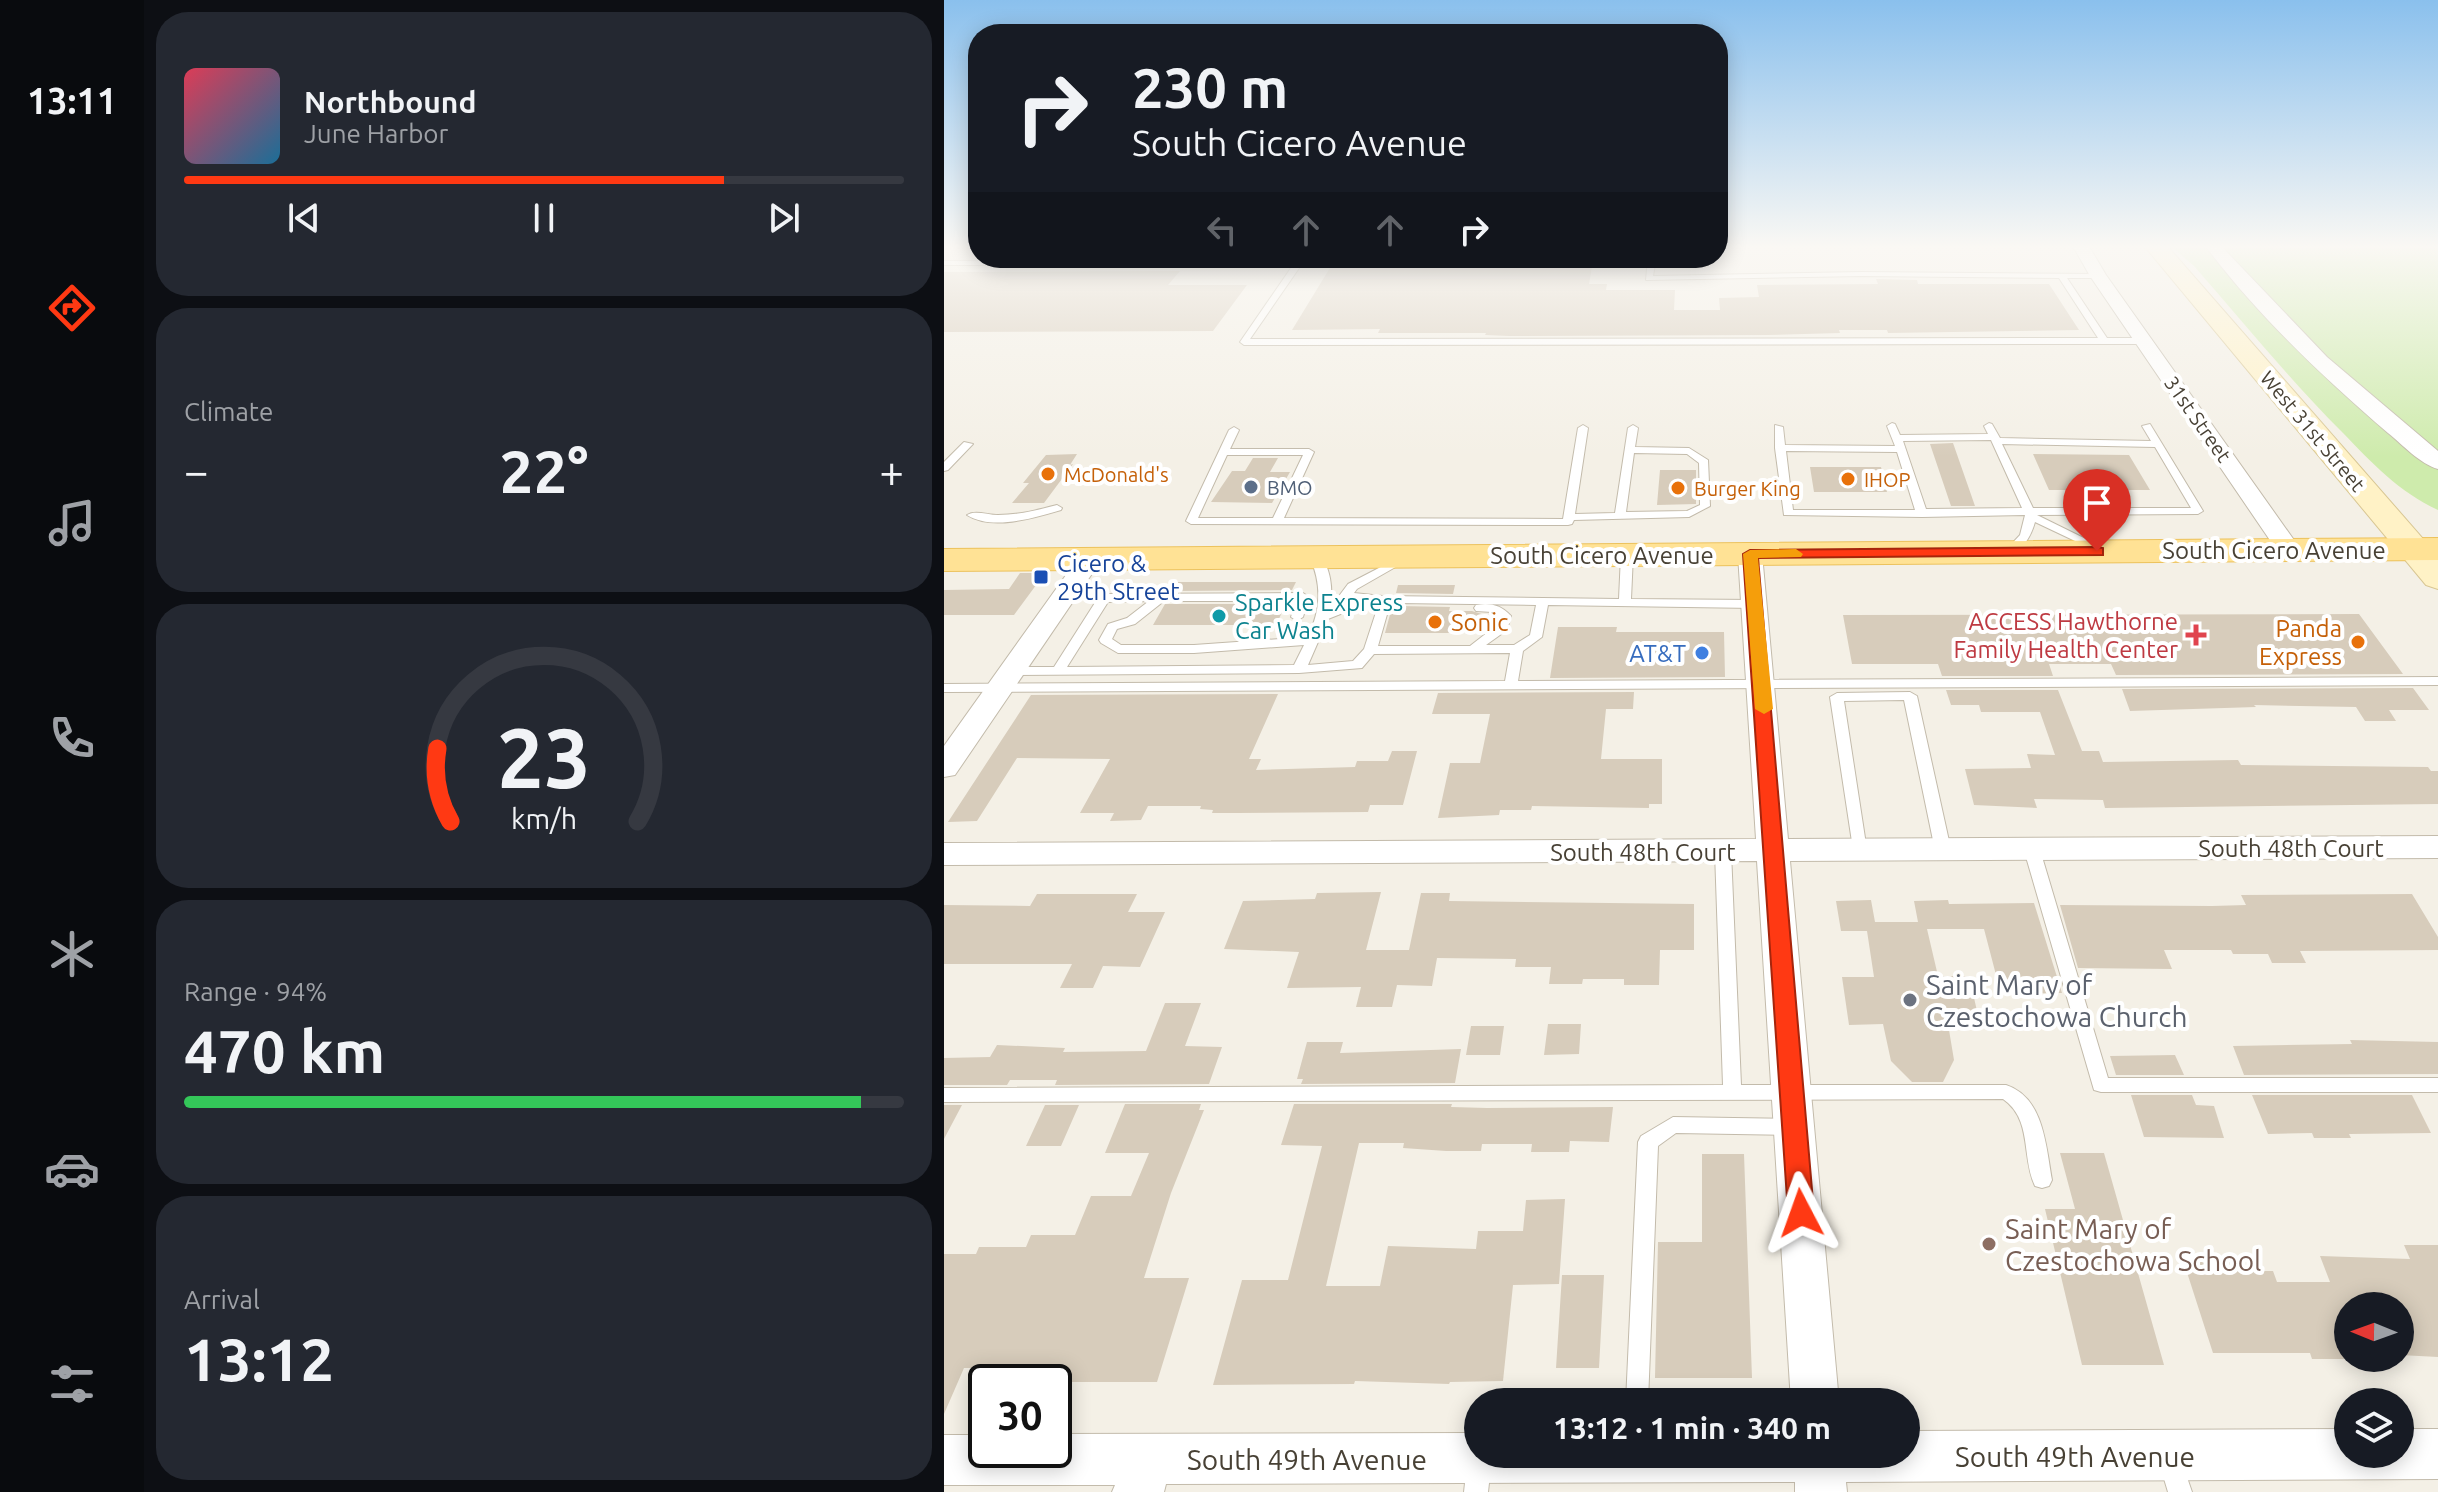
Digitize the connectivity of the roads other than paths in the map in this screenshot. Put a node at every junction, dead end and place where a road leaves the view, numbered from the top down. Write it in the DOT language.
graph roads {
  1 [pos="1261,318"];
  2 [pos="2089,318"];
  3 [pos="2127,318"];
  4 [pos="2219,318"];
  5 [pos="2278,318"];
  6 [pos="2104,341"];
  7 [pos="2144,341"];
  8 [pos="1892,426"];
  9 [pos="2147,426"];
  10 [pos="1778,427"];
  11 [pos="1583,428"];
  12 [pos="1633,428"];
  13 [pos="1234,430"];
  14 [pos="1993,435"];
  15 [pos="1898,443"];
  16 [pos="968,444"];
  17 [pos="2158,444"];
  18 [pos="1780,448"];
  19 [pos="1630,450"];
  20 [pos="1224,452"];
  21 [pos="2438,462"];
  22 [pos="946,464"];
  23 [pos="1057,508"];
  24 [pos="2029,513"];
  25 [pos="1922,514"];
  26 [pos="972,515"];
  27 [pos="1569,517"];
  28 [pos="1620,517"];
  29 [pos="1277,522"];
  30 [pos="2426,549"];
  31 [pos="2289,550"];
  32 [pos="2106,551"];
  33 [pos="2010,552"];
  34 [pos="1750,554"];
  35 [pos="1627,555"];
  36 [pos="1316,557"];
  37 [pos="1407,557"];
  38 [pos="949,559"];
  39 [pos="1090,559"];
  40 [pos="2438,578"];
  41 [pos="1345,596"];
  42 [pos="1161,598"];
  43 [pos="1386,599"];
  44 [pos="1543,600"];
  45 [pos="1625,601"];
  46 [pos="1755,604"];
  47 [pos="1325,616"];
  48 [pos="1297,617"];
  49 [pos="1312,641"];
  50 [pos="1473,649"];
  51 [pos="1517,649"];
  52 [pos="1370,650"];
  53 [pos="1299,669"];
  54 [pos="1058,671"];
  55 [pos="1006,679"];
  56 [pos="2438,681"];
  57 [pos="1762,684"];
  58 [pos="1511,685"];
  59 [pos="944,688"];
  60 [pos="1864,690"];
  61 [pos="944,768"];
  62 [pos="2438,847"];
  63 [pos="1943,850"];
  64 [pos="2032,850"];
  65 [pos="1859,851"];
  66 [pos="1723,852"];
  67 [pos="1774,852"];
  68 [pos="944,854"];
  69 [pos="2438,1085"];
  70 [pos="1732,1091"];
  71 [pos="944,1095"];
  72 [pos="1793,1109"];
  73 [pos="2042,1180"];
  74 [pos="1638,1388"];
  75 [pos="1814,1388"];
  76 [pos="2438,1454"];
  77 [pos="944,1460"];
  78 [pos="1536,1468"];
  79 [pos="1870,1468"];
  80 [pos="2175,1474"];
  81 [pos="1478,1475"];
  82 [pos="1143,1476"];
  1 -- 6 [label="lane"];
  2 -- 6 [label="lane"];
  3 -- 7 [label="street, 31st Street"];
  4 -- 30 [label="main road, West 31st Street"];
  5 -- 21 [label="street"];
  6 -- 7 [label="lane"];
  7 -- 31 [label="street, 31st Street"];
  8 -- 15 [label="lane"];
  9 -- 17 [label="lane"];
  10 -- 18 [label="lane"];
  11 -- 27 [label="lane"];
  12 -- 19 [label="lane"];
  13 -- 20 [label="lane"];
  14 -- 15 [label="lane"];
  14 -- 17 [label="lane"];
  14 -- 24 [label="lane"];
  15 -- 18 [label="lane"];
  15 -- 25 [label="lane"];
  16 -- 22 [label="lane"];
  17 -- 24 [label="lane"];
  18 -- 25 [label="lane"];
  19 -- 28 [label="lane"];
  19 -- 28 [label="lane"];
  20 -- 29 [label="lane"];
  20 -- 29 [label="lane"];
  23 -- 26 [label="lane"];
  24 -- 25 [label="lane"];
  24 -- 32 [label="lane"];
  24 -- 33 [label="lane"];
  27 -- 28 [label="lane"];
  27 -- 29 [label="lane"];
  30 -- 31 [label="main road, South Cicero Avenue"];
  30 -- 40 [label="main road, West 31st Street"];
  31 -- 32 [label="main road, South Cicero Avenue"];
  32 -- 33 [label="main road, South Cicero Avenue"];
  33 -- 34 [label="main road, South Cicero Avenue"];
  34 -- 35 [label="main road, South Cicero Avenue"];
  34 -- 46 [label="street"];
  35 -- 37 [label="main road, South Cicero Avenue"];
  35 -- 45 [label="lane"];
  36 -- 37 [label="main road, South Cicero Avenue"];
  36 -- 39 [label="main road, South Cicero Avenue"];
  36 -- 47 [label="lane"];
  37 -- 41 [label="lane"];
  38 -- 39 [label="main road, South Cicero Avenue"];
  39 -- 55 [label="street"];
  41 -- 43 [label="lane"];
  41 -- 47 [label="lane"];
  42 -- 48 [label="lane"];
  42 -- 49 [label="lane"];
  42 -- 54 [label="lane"];
  43 -- 44 [label="lane"];
  43 -- 50 [label="lane"];
  43 -- 52 [label="lane"];
  44 -- 45 [label="lane"];
  44 -- 51 [label="lane"];
  45 -- 46 [label="lane"];
  46 -- 57 [label="street"];
  47 -- 49 [label="lane"];
  49 -- 53 [label="lane"];
  50 -- 51 [label="lane"];
  50 -- 52 [label="lane"];
  51 -- 58 [label="lane"];
  52 -- 53 [label="lane"];
  53 -- 54 [label="lane"];
  54 -- 55 [label="lane"];
  55 -- 58 [label="lane"];
  55 -- 59 [label="lane"];
  55 -- 61 [label="street"];
  56 -- 60 [label="lane"];
  57 -- 58 [label="lane"];
  57 -- 60 [label="lane"];
  57 -- 67 [label="street"];
  60 -- 63 [label="lane"];
  60 -- 65 [label="lane"];
  62 -- 64 [label="street, South 48th Court"];
  63 -- 64 [label="street, South 48th Court"];
  63 -- 65 [label="street, South 48th Court"];
  64 -- 69 [label="lane"];
  65 -- 67 [label="street, South 48th Court"];
  66 -- 67 [label="street, South 48th Court"];
  66 -- 68 [label="street, South 48th Court"];
  66 -- 70 [label="lane"];
  67 -- 72 [label="street"];
  70 -- 71 [label="lane"];
  70 -- 72 [label="lane"];
  72 -- 73 [label="lane"];
  72 -- 74 [label="lane"];
  72 -- 75 [label="street"];
  76 -- 80 [label="street, South 49th Avenue"];
  77 -- 82 [label="street, South 49th Avenue"];
  78 -- 81 [label="street, South 49th Avenue"];
  79 -- 80 [label="street, South 49th Avenue"];
  81 -- 82 [label="street, South 49th Avenue"];
}
